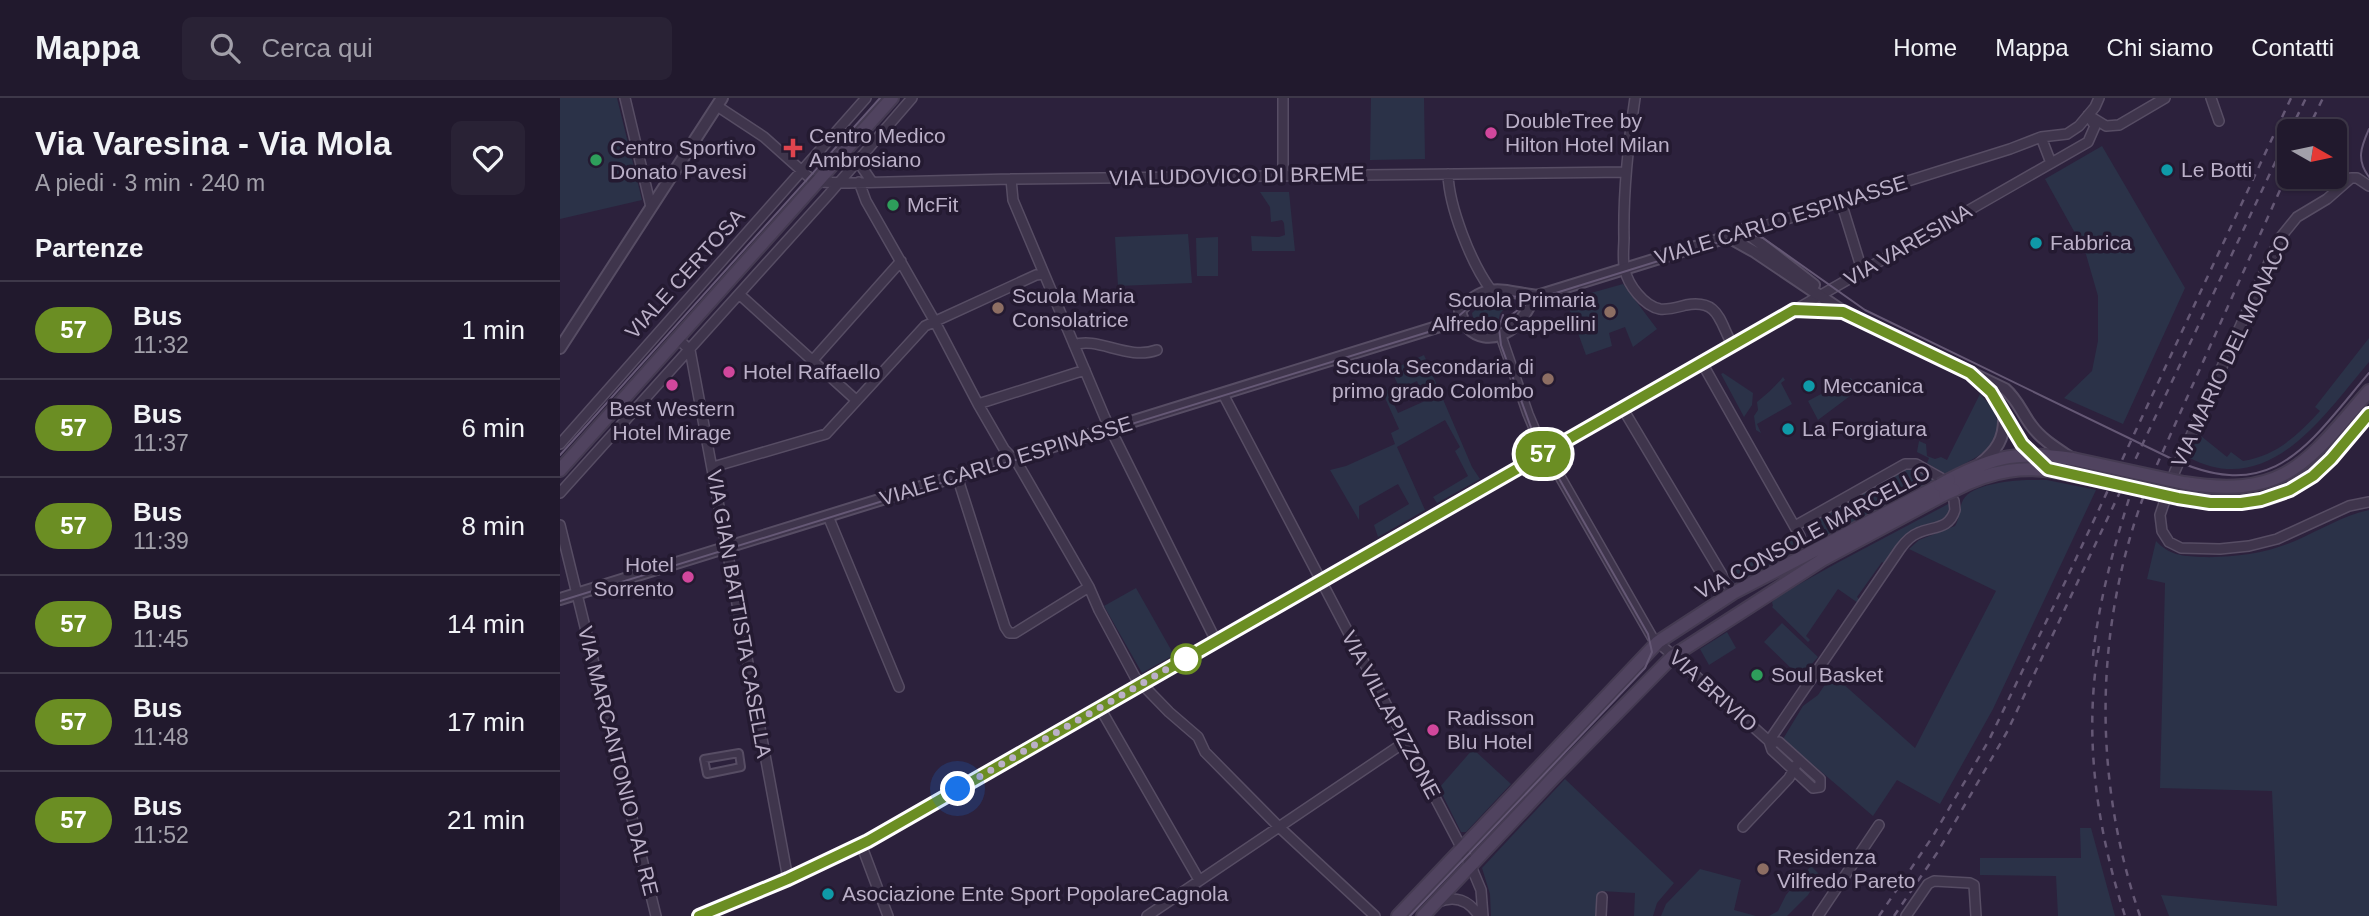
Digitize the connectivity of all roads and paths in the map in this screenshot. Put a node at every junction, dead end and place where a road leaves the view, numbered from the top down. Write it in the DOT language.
graph roads {
  1 [pos="625,98"];
  2 [pos="866,98"];
  3 [pos="892,98"];
  4 [pos="912,98"];
  5 [pos="1283,98"];
  6 [pos="1634,98"];
  7 [pos="2099,98"];
  8 [pos="2165,98"];
  9 [pos="2211,98"];
  10 [pos="720,102"];
  11 [pos="2088,116"];
  12 [pos="2219,121"];
  13 [pos="2041,137"];
  14 [pos="857,160"];
  15 [pos="2051,163"];
  16 [pos="802,171"];
  17 [pos="1626,172"];
  18 [pos="1448,174"];
  19 [pos="1283,175"];
  20 [pos="1012,179"];
  21 [pos="818,182"];
  22 [pos="872,182"];
  23 [pos="849,183"];
  24 [pos="2369,186"];
  25 [pos="1841,202"];
  26 [pos="651,207"];
  27 [pos="1743,230"];
  28 [pos="1728,237"];
  29 [pos="1755,253"];
  30 [pos="901,261"];
  31 [pos="1624,268"];
  32 [pos="1862,270"];
  33 [pos="1043,274"];
  34 [pos="1491,290"];
  35 [pos="1509,291"];
  36 [pos="739,293"];
  37 [pos="1536,296"];
  38 [pos="1820,296"];
  39 [pos="1794,310"];
  40 [pos="1460,311"];
  41 [pos="1843,312"];
  42 [pos="934,320"];
  43 [pos="1453,323"];
  44 [pos="1466,326"];
  45 [pos="1505,333"];
  46 [pos="678,339"];
  47 [pos="1074,345"];
  48 [pos="1733,346"];
  49 [pos="560,348"];
  50 [pos="690,350"];
  51 [pos="1157,350"];
  52 [pos="813,360"];
  53 [pos="1702,363"];
  54 [pos="1085,370"];
  55 [pos="1970,373"];
  56 [pos="2369,391"];
  57 [pos="1223,394"];
  58 [pos="856,400"];
  59 [pos="978,404"];
  60 [pos="1623,409"];
  61 [pos="2003,414"];
  62 [pos="2369,414"];
  63 [pos="1111,429"];
  64 [pos="560,444"];
  65 [pos="1546,453"];
  66 [pos="2033,455"];
  67 [pos="1014,459"];
  68 [pos="2073,459"];
  69 [pos="1980,464"];
  70 [pos="713,467"];
  71 [pos="2048,469"];
  72 [pos="560,470"];
  73 [pos="957,476"];
  74 [pos="1947,488"];
  75 [pos="560,493"];
  76 [pos="2369,502"];
  77 [pos="828,516"];
  78 [pos="560,525"];
  79 [pos="1795,526"];
  80 [pos="1800,536"];
  81 [pos="728,547"];
  82 [pos="1821,547"];
  83 [pos="1799,558"];
  84 [pos="1321,582"];
  85 [pos="1089,587"];
  86 [pos="1733,593"];
  87 [pos="577,594"];
  88 [pos="560,599"];
  89 [pos="1655,639"];
  90 [pos="1216,641"];
  91 [pos="1673,656"];
  92 [pos="1141,684"];
  93 [pos="899,687"];
  94 [pos="1100,708"];
  95 [pos="1769,741"];
  96 [pos="1405,742"];
  97 [pos="1798,759"];
  98 [pos="704,760"];
  99 [pos="1793,770"];
  100 [pos="1879,825"];
  101 [pos="1279,827"];
  102 [pos="1743,827"];
  103 [pos="861,844"];
  104 [pos="1462,848"];
  105 [pos="1471,866"];
  106 [pos="788,879"];
  107 [pos="1199,880"];
  108 [pos="1602,897"];
  109 [pos="1433,905"];
  110 [pos="656,916"];
  111 [pos="699,916"];
  112 [pos="888,916"];
  113 [pos="1147,916"];
  114 [pos="1375,916"];
  115 [pos="1398,916"];
  116 [pos="1423,916"];
  117 [pos="1481,916"];
  118 [pos="1601,916"];
  119 [pos="1818,916"];
  120 [pos="1906,916"];
  121 [pos="1976,916"];
  1 -- 26 [label="street"];
  2 -- 16 [label="street, VIALE CERTOSA"];
  3 -- 21 [label="main road, VIALE CERTOSA"];
  4 -- 14 [label="street"];
  5 -- 19 [label="street"];
  6 -- 17 [label="street"];
  7 -- 11 [label="street"];
  8 -- 11 [label="street"];
  9 -- 12 [label="street"];
  10 -- 16 [label="street"];
  10 -- 26 [label="street"];
  11 -- 13 [label="street, VIALE CARLO ESPINASSE"];
  11 -- 15 [label="street, VIA VARESINA"];
  13 -- 15 [label="street"];
  13 -- 25 [label="street, VIALE CARLO ESPINASSE"];
  14 -- 22 [label="street"];
  14 -- 23 [label="street"];
  15 -- 32 [label="street, VIA VARESINA"];
  16 -- 21 [label="street"];
  16 -- 64 [label="street, VIALE CERTOSA"];
  17 -- 18 [label="street, VIA LUDOVICO DI BREME"];
  17 -- 31 [label="street"];
  18 -- 19 [label="street, VIA LUDOVICO DI BREME"];
  18 -- 34 [label="street"];
  19 -- 20 [label="street, VIA LUDOVICO DI BREME"];
  20 -- 22 [label="street, VIA LUDOVICO DI BREME"];
  20 -- 33 [label="street"];
  21 -- 23 [label="street"];
  21 -- 46 [label="main road, VIALE CERTOSA"];
  22 -- 23 [label="street, VIA LUDOVICO DI BREME"];
  23 -- 30 [label="street"];
  23 -- 36 [label="street"];
  24 -- 76 [label="street, VIA MARIO DEL MONACO"];
  25 -- 27 [label="street, VIALE CARLO ESPINASSE"];
  25 -- 32 [label="street"];
  26 -- 49 [label="street"];
  27 -- 28 [label="street, VIALE CARLO ESPINASSE"];
  27 -- 29 [label="street"];
  27 -- 38 [label="street"];
  28 -- 29 [label="street"];
  28 -- 31 [label="street, VIALE CARLO ESPINASSE"];
  29 -- 38 [label="street"];
  30 -- 42 [label="street"];
  30 -- 52 [label="street"];
  31 -- 37 [label="street, VIALE CARLO ESPINASSE"];
  31 -- 48 [label="street"];
  32 -- 38 [label="street, VIA VARESINA"];
  33 -- 42 [label="street"];
  33 -- 47 [label="street"];
  34 -- 35 [label="street"];
  34 -- 40 [label="street"];
  35 -- 37 [label="street"];
  35 -- 45 [label="street"];
  36 -- 50 [label="street"];
  36 -- 52 [label="street"];
  37 -- 45 [label="street"];
  38 -- 39 [label="street, VIA VARESINA"];
  38 -- 41 [label="street"];
  39 -- 41 [label="street"];
  39 -- 48 [label="street, VIA VARESINA"];
  40 -- 43 [label="street"];
  40 -- 44 [label="street"];
  41 -- 55 [label="street"];
  42 -- 58 [label="street"];
  42 -- 59 [label="street"];
  43 -- 44 [label="street"];
  43 -- 57 [label="street, VIALE CARLO ESPINASSE"];
  44 -- 45 [label="street"];
  45 -- 65 [label="street, VIA BRIVIO"];
  46 -- 50 [label="street, VIALE CERTOSA"];
  46 -- 72 [label="main road, VIALE CERTOSA"];
  47 -- 51 [label="street"];
  47 -- 54 [label="street"];
  48 -- 53 [label="street, VIA VARESINA"];
  50 -- 70 [label="street, VIA GIAN BATTISTA CASELLA"];
  50 -- 75 [label="street"];
  52 -- 58 [label="street"];
  53 -- 60 [label="street, VIA VARESINA"];
  53 -- 79 [label="street"];
  54 -- 59 [label="street"];
  54 -- 63 [label="street"];
  55 -- 61 [label="street"];
  55 -- 68 [label="street"];
  56 -- 68 [label="main road, VIA CONSOLE MARCELLO, bridge"];
  57 -- 63 [label="street, VIALE CARLO ESPINASSE"];
  57 -- 84 [label="street, VIA VILLAPIZZONE"];
  58 -- 70 [label="street"];
  59 -- 67 [label="street"];
  60 -- 65 [label="street, VIA VARESINA"];
  60 -- 86 [label="street"];
  61 -- 66 [label="street"];
  61 -- 69 [label="street"];
  62 -- 71 [label="main road, VIA CONSOLE MARCELLO, bridge"];
  63 -- 67 [label="street, VIALE CARLO ESPINASSE"];
  63 -- 90 [label="street"];
  65 -- 84 [label="street, VIA VARESINA"];
  65 -- 89 [label="street, VIA BRIVIO"];
  66 -- 68 [label="main road, VIA CONSOLE MARCELLO"];
  66 -- 69 [label="main road, VIA CONSOLE MARCELLO"];
  66 -- 71 [label="street"];
  67 -- 73 [label="street, VIALE CARLO ESPINASSE"];
  67 -- 85 [label="street"];
  69 -- 74 [label="main road, VIA CONSOLE MARCELLO"];
  70 -- 81 [label="street, VIA GIAN BATTISTA CASELLA"];
  71 -- 74 [label="main road, VIA CONSOLE MARCELLO"];
  73 -- 77 [label="street, VIALE CARLO ESPINASSE"];
  73 -- 85 [label="street"];
  74 -- 79 [label="street"];
  74 -- 82 [label="main road, VIA CONSOLE MARCELLO"];
  74 -- 91 [label="main road, VIA CONSOLE MARCELLO"];
  74 -- 95 [label="street"];
  77 -- 81 [label="street, VIALE CARLO ESPINASSE"];
  77 -- 93 [label="street"];
  78 -- 87 [label="street, VIA MARCANTONIO DAL RE"];
  79 -- 80 [label="street"];
  80 -- 82 [label="street"];
  80 -- 83 [label="street"];
  81 -- 87 [label="street, VIALE CARLO ESPINASSE"];
  81 -- 106 [label="street, VIA GIAN BATTISTA CASELLA"];
  82 -- 83 [label="main road, VIA CONSOLE MARCELLO"];
  83 -- 86 [label="main road, VIA CONSOLE MARCELLO"];
  84 -- 90 [label="street, VIA VARESINA"];
  84 -- 96 [label="street, VIA VILLAPIZZONE"];
  85 -- 92 [label="street"];
  86 -- 89 [label="main road, VIA CONSOLE MARCELLO"];
  87 -- 88 [label="street, VIALE CARLO ESPINASSE"];
  87 -- 110 [label="street, VIA MARCANTONIO DAL RE"];
  89 -- 91 [label="street, VIA BRIVIO"];
  89 -- 104 [label="main road, VIA CONSOLE MARCELLO"];
  90 -- 92 [label="street, VIA VARESINA"];
  91 -- 95 [label="street, VIA BRIVIO"];
  91 -- 105 [label="main road, VIA CONSOLE MARCELLO"];
  92 -- 94 [label="street, VIA VARESINA"];
  92 -- 101 [label="street"];
  94 -- 103 [label="street, VIA VARESINA"];
  94 -- 107 [label="street"];
  95 -- 97 [label="street, VIA BRIVIO"];
  95 -- 99 [label="street, VIA BRIVIO"];
  96 -- 101 [label="street"];
  96 -- 104 [label="street, VIA VILLAPIZZONE"];
  97 -- 99 [label="street"];
  97 -- 99 [label="street, VIA BRIVIO"];
  98 -- 98 [label="street"];
  99 -- 102 [label="street"];
  100 -- 119 [label="street"];
  101 -- 107 [label="street"];
  101 -- 114 [label="street"];
  103 -- 106 [label="street, VIA VARESINA"];
  103 -- 112 [label="street"];
  104 -- 105 [label="street, VIA VILLAPIZZONE"];
  104 -- 115 [label="main road, VIA CONSOLE MARCELLO"];
  105 -- 109 [label="main road, VIA CONSOLE MARCELLO"];
  105 -- 117 [label="street"];
  106 -- 111 [label="street, VIA VARESINA"];
  107 -- 113 [label="street"];
  108 -- 118 [label="street"];
  109 -- 116 [label="main road, VIA CONSOLE MARCELLO"];
  109 -- 117 [label="street"];
  120 -- 121 [label="street"];
}
